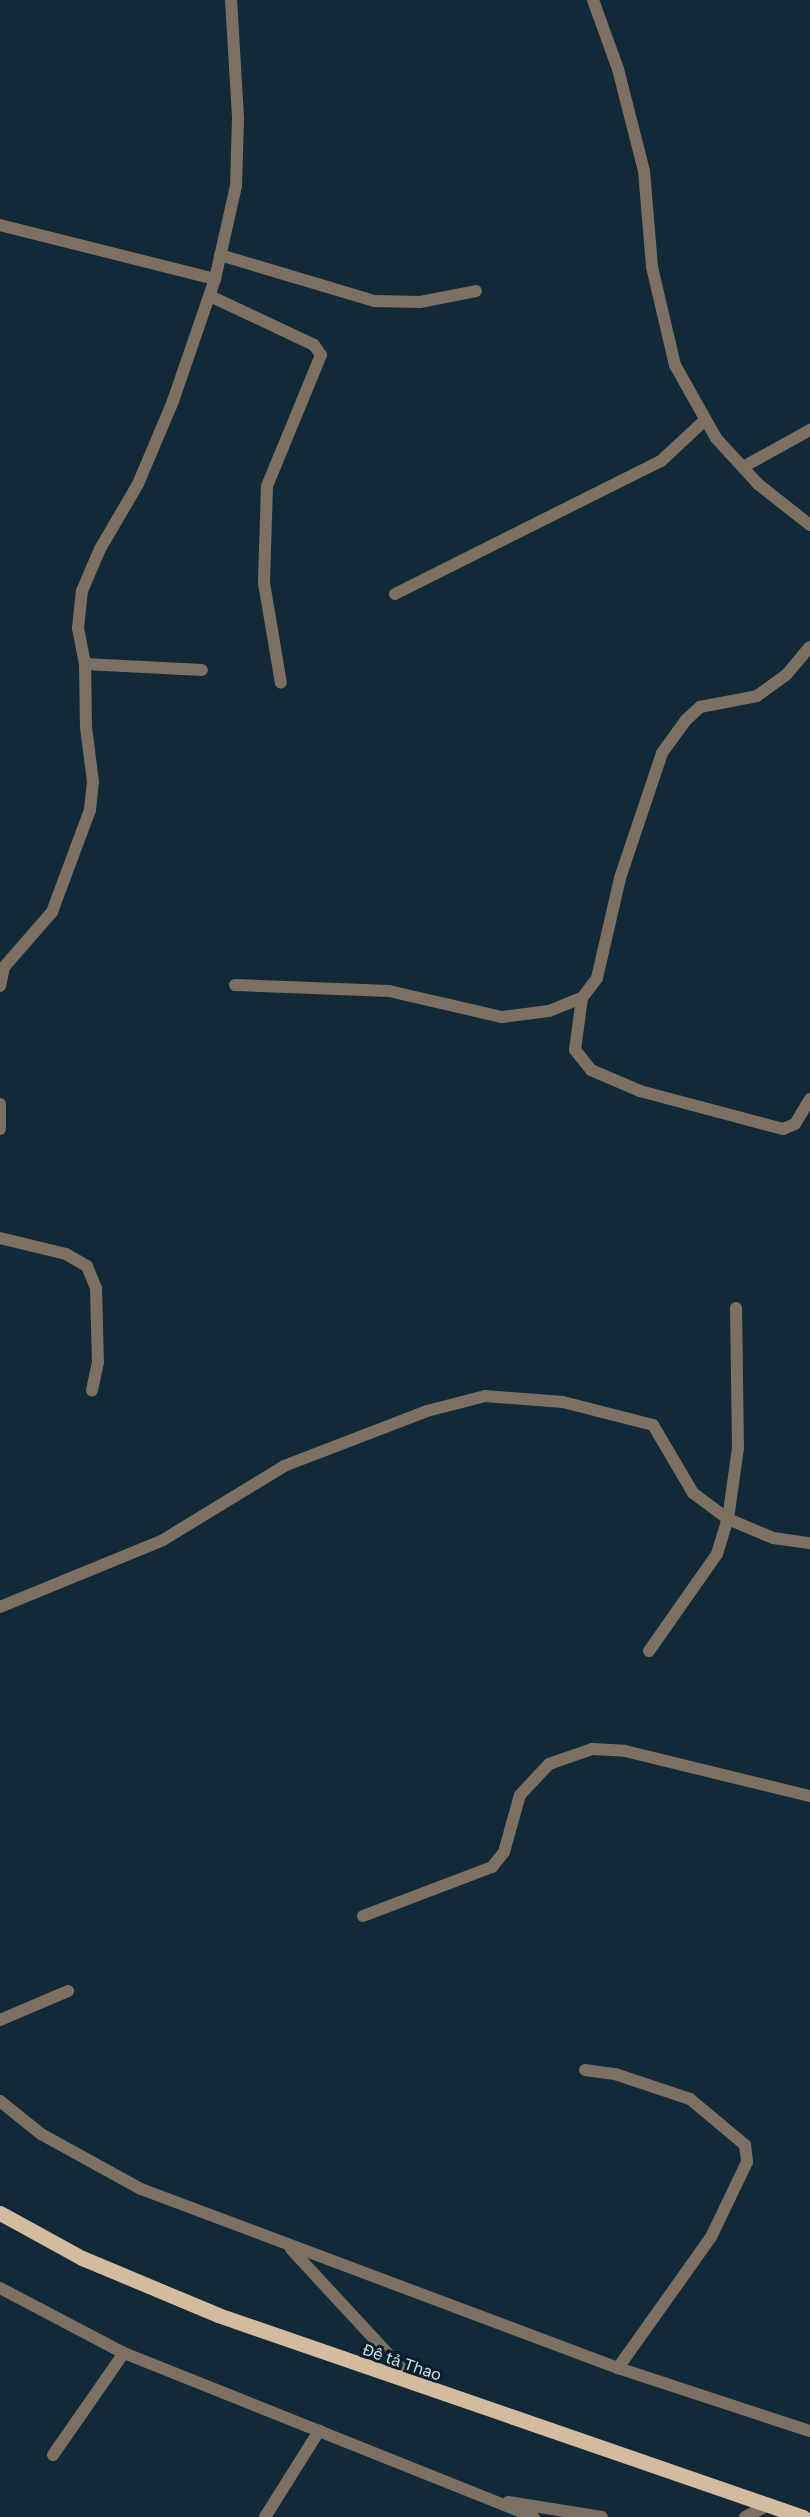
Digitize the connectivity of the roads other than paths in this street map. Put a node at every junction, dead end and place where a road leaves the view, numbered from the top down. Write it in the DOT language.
graph roads {
  1 [pos="231,0"];
  2 [pos="593,0"];
  3 [pos="0,225"];
  4 [pos="220,255"];
  5 [pos="215,279"];
  6 [pos="476,291"];
  7 [pos="210,296"];
  8 [pos="705,420"];
  9 [pos="810,430"];
  10 [pos="744,467"];
  11 [pos="810,525"];
  12 [pos="395,594"];
  13 [pos="810,647"];
  14 [pos="85,664"];
  15 [pos="202,670"];
  16 [pos="281,683"];
  17 [pos="235,984"];
  18 [pos="0,986"];
  19 [pos="582,998"];
  20 [pos="810,1099"];
  21 [pos="0,1104"];
  22 [pos="0,1129"];
  23 [pos="0,1238"];
  24 [pos="736,1308"];
  25 [pos="92,1390"];
  26 [pos="728,1519"];
  27 [pos="810,1543"];
  28 [pos="0,1607"];
  29 [pos="649,1651"];
  30 [pos="810,1796"];
  31 [pos="363,1916"];
  32 [pos="68,1991"];
  33 [pos="0,2020"];
  34 [pos="585,2070"];
  35 [pos="0,2102"];
  36 [pos="0,2213"];
  37 [pos="288,2246"];
  38 [pos="0,2288"];
  39 [pos="124,2353"];
  40 [pos="618,2368"];
  41 [pos="418,2387"];
  42 [pos="319,2431"];
  43 [pos="810,2432"];
  44 [pos="53,2455"];
  45 [pos="489,2500"];
  46 [pos="769,2505"];
  47 [pos="265,2517"];
  48 [pos="533,2517"];
  49 [pos="602,2517"];
  50 [pos="745,2517"];
  51 [pos="804,2517"];
  1 -- 4 [label="street"];
  2 -- 8 [label="street"];
  3 -- 5 [label="street"];
  4 -- 5 [label="street"];
  4 -- 6 [label="street"];
  5 -- 7 [label="street"];
  7 -- 14 [label="street"];
  7 -- 16 [label="street"];
  8 -- 10 [label="street"];
  8 -- 12 [label="street"];
  9 -- 10 [label="street"];
  10 -- 11 [label="street"];
  13 -- 19 [label="street"];
  14 -- 15 [label="street"];
  14 -- 18 [label="street"];
  17 -- 19 [label="street"];
  19 -- 20 [label="street"];
  21 -- 22 [label="street"];
  23 -- 25 [label="street"];
  24 -- 26 [label="street"];
  26 -- 27 [label="street"];
  26 -- 28 [label="street"];
  26 -- 29 [label="street"];
  30 -- 31 [label="street"];
  32 -- 33 [label="street"];
  34 -- 40 [label="street"];
  35 -- 37 [label="street"];
  36 -- 41 [label="main road, Đê tả Thao"];
  37 -- 40 [label="street"];
  37 -- 41 [label="street"];
  38 -- 39 [label="street"];
  39 -- 42 [label="street"];
  39 -- 44 [label="street"];
  40 -- 43 [label="street"];
  41 -- 46 [label="main road, Đê tả Thao"];
  42 -- 45 [label="street"];
  42 -- 47 [label="street"];
  45 -- 48 [label="street"];
  45 -- 49 [label="street"];
  46 -- 50 [label="street"];
  46 -- 51 [label="main road, Đê tả Thao"];
}
